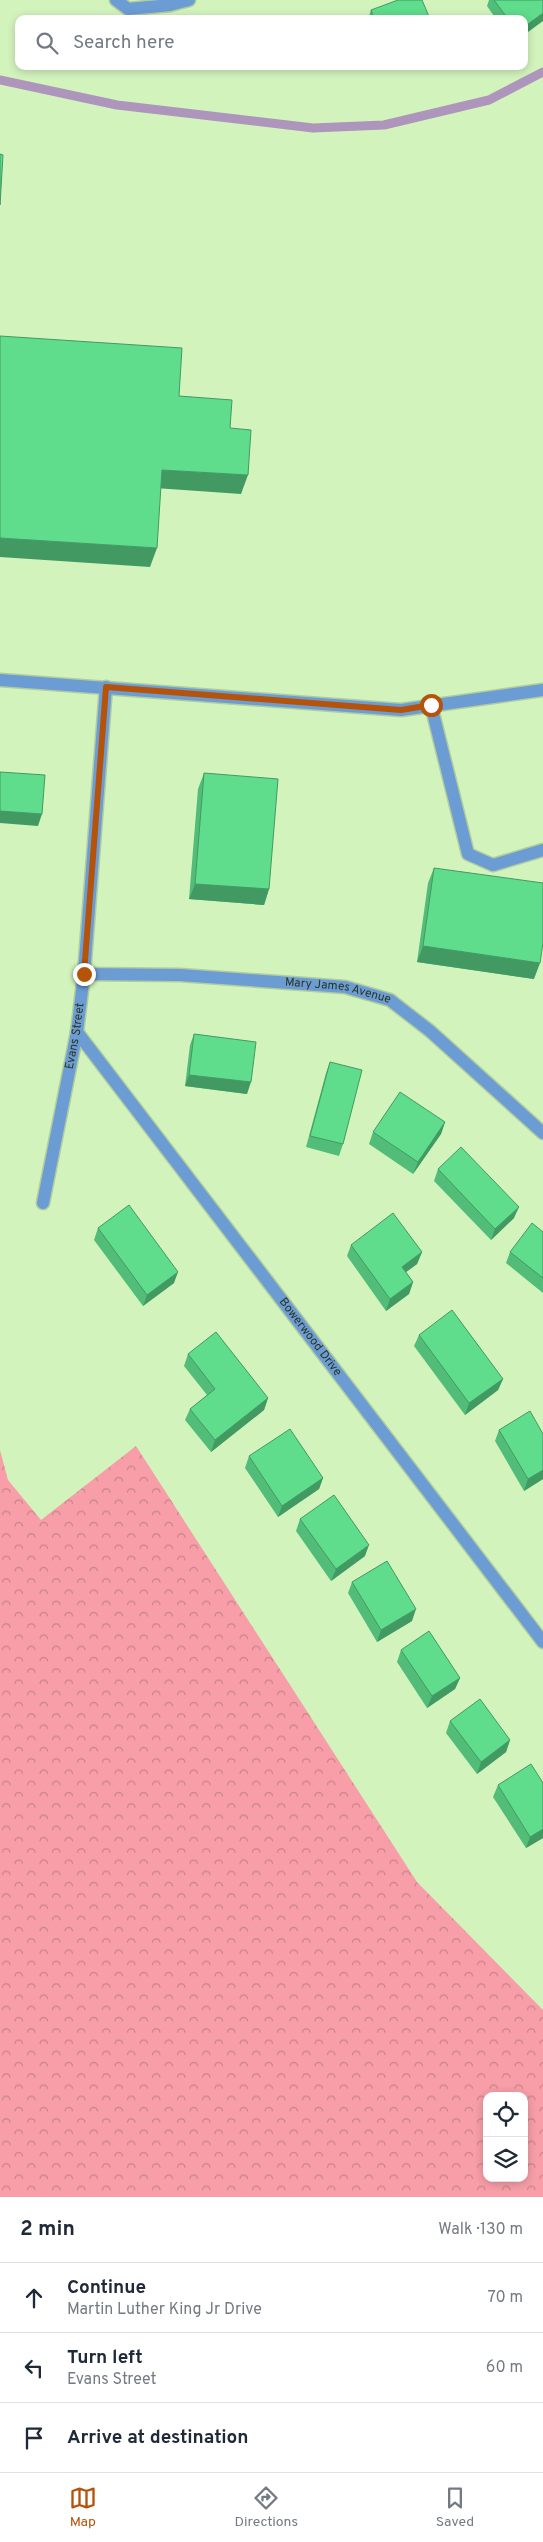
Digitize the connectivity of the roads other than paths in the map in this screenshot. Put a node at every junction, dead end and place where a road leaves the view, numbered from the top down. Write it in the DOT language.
graph roads {
  1 [pos="116,0"];
  2 [pos="189,0"];
  3 [pos="0,680"];
  4 [pos="106,687"];
  5 [pos="543,690"];
  6 [pos="431,705"];
  7 [pos="543,850"];
  8 [pos="84,974"];
  9 [pos="77,1032"];
  10 [pos="543,1133"];
  11 [pos="43,1203"];
  12 [pos="543,1642"];
  1 -- 2 [label="street"];
  3 -- 4 [label="street"];
  4 -- 6 [label="street"];
  4 -- 8 [label="street, Evans Street"];
  5 -- 6 [label="street"];
  6 -- 7 [label="street"];
  8 -- 9 [label="street, Evans Street"];
  8 -- 10 [label="street, Mary James Avenue"];
  9 -- 11 [label="street, Evans Street"];
  9 -- 12 [label="street, Bowerwood Drive"];
}
